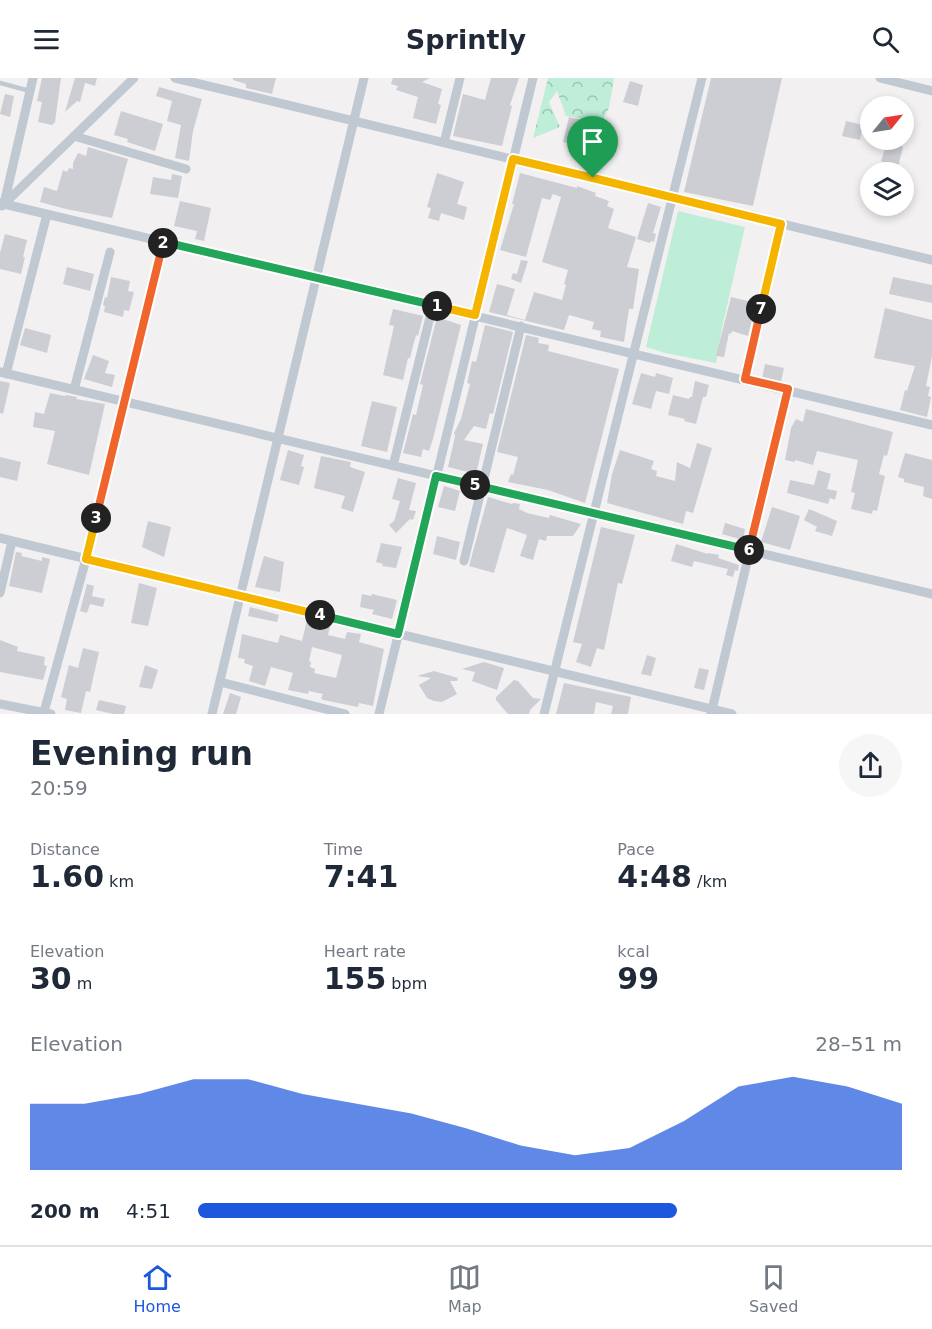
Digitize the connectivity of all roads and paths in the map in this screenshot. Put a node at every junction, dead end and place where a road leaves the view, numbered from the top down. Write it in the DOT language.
graph roads {
  1 [pos="33,78"];
  2 [pos="134,78"];
  3 [pos="175,78"];
  4 [pos="364,78"];
  5 [pos="460,78"];
  6 [pos="532,78"];
  7 [pos="702,78"];
  8 [pos="880,78"];
  9 [pos="195,80"];
  10 [pos="0,83"];
  11 [pos="30,91"];
  12 [pos="932,91"];
  13 [pos="354,121"];
  14 [pos="74,136"];
  15 [pos="444,143"];
  16 [pos="513,159"];
  17 [pos="186,169"];
  18 [pos="674,198"];
  19 [pos="1,205"];
  20 [pos="47,214"];
  21 [pos="781,224"];
  22 [pos="164,242"];
  23 [pos="110,252"];
  24 [pos="932,260"];
  25 [pos="316,278"];
  26 [pos="433,305"];
  27 [pos="475,315"];
  28 [pos="521,326"];
  29 [pos="634,353"];
  30 [pos="3,373"];
  31 [pos="745,379"];
  32 [pos="788,389"];
  33 [pos="74,390"];
  34 [pos="123,402"];
  35 [pos="932,424"];
  36 [pos="278,438"];
  37 [pos="393,466"];
  38 [pos="436,476"];
  39 [pos="482,487"];
  40 [pos="594,514"];
  41 [pos="0,538"];
  42 [pos="12,541"];
  43 [pos="750,550"];
  44 [pos="86,559"];
  45 [pos="464,561"];
  46 [pos="0,593"];
  47 [pos="932,594"];
  48 [pos="240,596"];
  49 [pos="398,634"];
  50 [pos="555,672"];
  51 [pos="220,682"];
  52 [pos="0,704"];
  53 [pos="712,712"];
  54 [pos="48,713"];
  55 [pos="212,714"];
  56 [pos="345,714"];
  57 [pos="379,714"];
  58 [pos="544,714"];
  59 [pos="732,714"];
  1 -- 11 [label="street"];
  2 -- 14 [label="street"];
  3 -- 9 [label="street"];
  4 -- 13 [label="street"];
  5 -- 15 [label="street"];
  6 -- 16 [label="street"];
  7 -- 18 [label="street"];
  8 -- 12 [label="street"];
  9 -- 13 [label="street"];
  10 -- 11 [label="lane"];
  11 -- 19 [label="street"];
  13 -- 15 [label="street"];
  13 -- 25 [label="street"];
  14 -- 17 [label="street"];
  14 -- 19 [label="street"];
  15 -- 16 [label="street"];
  16 -- 18 [label="street"];
  16 -- 27 [label="street"];
  18 -- 21 [label="street"];
  18 -- 29 [label="street"];
  19 -- 20 [label="street"];
  20 -- 22 [label="street"];
  20 -- 30 [label="street"];
  21 -- 24 [label="street"];
  21 -- 31 [label="street"];
  22 -- 25 [label="street"];
  22 -- 34 [label="street"];
  23 -- 33 [label="street"];
  25 -- 26 [label="street"];
  25 -- 36 [label="street"];
  26 -- 27 [label="street"];
  26 -- 37 [label="street"];
  27 -- 28 [label="street"];
  27 -- 38 [label="street"];
  28 -- 29 [label="street"];
  28 -- 39 [label="street"];
  29 -- 31 [label="street"];
  29 -- 40 [label="street"];
  30 -- 33 [label="street"];
  31 -- 32 [label="street"];
  32 -- 35 [label="street"];
  32 -- 43 [label="street"];
  33 -- 34 [label="street"];
  34 -- 36 [label="street"];
  34 -- 44 [label="street"];
  36 -- 37 [label="street"];
  36 -- 48 [label="street"];
  37 -- 38 [label="street"];
  38 -- 39 [label="street"];
  38 -- 49 [label="street"];
  39 -- 40 [label="street"];
  39 -- 45 [label="street"];
  40 -- 43 [label="street"];
  40 -- 50 [label="street"];
  41 -- 42 [label="street"];
  42 -- 44 [label="street"];
  42 -- 46 [label="street"];
  43 -- 47 [label="street"];
  43 -- 53 [label="street"];
  44 -- 48 [label="street"];
  44 -- 54 [label="street"];
  48 -- 49 [label="street"];
  48 -- 51 [label="street"];
  49 -- 50 [label="street"];
  49 -- 57 [label="street"];
  50 -- 53 [label="street"];
  50 -- 58 [label="street"];
  51 -- 55 [label="street"];
  51 -- 56 [label="street"];
  52 -- 54 [label="street"];
  53 -- 59 [label="street"];
}
